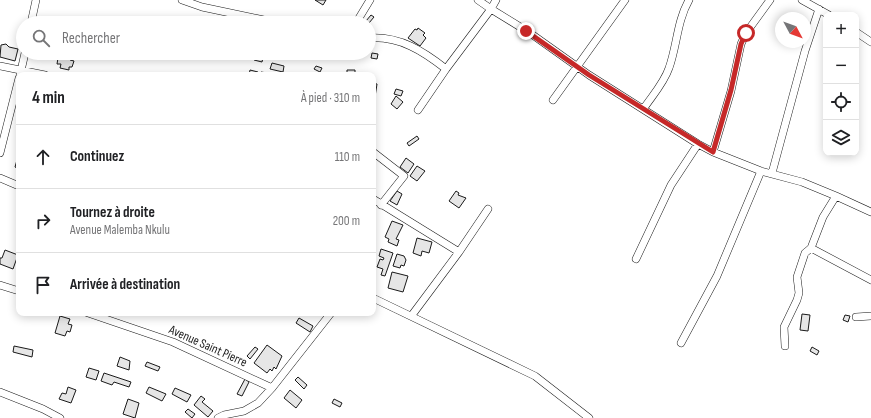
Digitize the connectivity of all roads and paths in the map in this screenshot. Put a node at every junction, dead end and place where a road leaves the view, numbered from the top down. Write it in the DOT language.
graph roads {
  1 [pos="36,0"];
  2 [pos="182,0"];
  3 [pos="370,0"];
  4 [pos="478,0"];
  5 [pos="496,0"];
  6 [pos="625,0"];
  7 [pos="689,0"];
  8 [pos="770,0"];
  9 [pos="802,0"];
  10 [pos="491,8"];
  11 [pos="819,9"];
  12 [pos="824,12"];
  13 [pos="33,16"];
  14 [pos="245,16"];
  15 [pos="360,16"];
  16 [pos="859,34"];
  17 [pos="376,39"];
  18 [pos="871,42"];
  19 [pos="23,60"];
  20 [pos="0,66"];
  21 [pos="577,66"];
  22 [pos="446,69"];
  23 [pos="21,72"];
  24 [pos="16,73"];
  25 [pos="16,91"];
  26 [pos="553,100"];
  27 [pos="644,108"];
  28 [pos="418,110"];
  29 [pos="698,144"];
  30 [pos="713,152"];
  31 [pos="0,153"];
  32 [pos="376,154"];
  33 [pos="761,171"];
  34 [pos="772,173"];
  35 [pos="0,178"];
  36 [pos="16,185"];
  37 [pos="836,196"];
  38 [pos="376,202"];
  39 [pos="381,205"];
  40 [pos="488,209"];
  41 [pos="871,212"];
  42 [pos="811,248"];
  43 [pos="459,252"];
  44 [pos="636,259"];
  45 [pos="871,280"];
  46 [pos="0,285"];
  47 [pos="16,289"];
  48 [pos="376,299"];
  49 [pos="412,315"];
  50 [pos="97,316"];
  51 [pos="329,316"];
  52 [pos="871,316"];
  53 [pos="856,317"];
  54 [pos="681,343"];
  55 [pos="785,346"];
  56 [pos="272,388"];
  57 [pos="0,392"];
  58 [pos="238,416"];
  59 [pos="60,418"];
  60 [pos="218,418"];
  61 [pos="589,418"];
  1 -- 13 [label="street"];
  2 -- 14 [label="street"];
  3 -- 15 [label="street"];
  4 -- 10 [label="street"];
  5 -- 10 [label="street"];
  6 -- 21 [label="street"];
  7 -- 27 [label="street"];
  8 -- 30 [label="street"];
  9 -- 11 [label="street"];
  10 -- 21 [label="street"];
  10 -- 22 [label="street"];
  11 -- 12 [label="street"];
  11 -- 34 [label="street"];
  16 -- 18 [label="street"];
  17 -- 22 [label="street"];
  19 -- 23 [label="street"];
  20 -- 24 [label="street"];
  21 -- 26 [label="street"];
  21 -- 27 [label="street"];
  22 -- 28 [label="street"];
  25 -- 31 [label="street"];
  27 -- 29 [label="street"];
  29 -- 30 [label="street"];
  29 -- 44 [label="street"];
  30 -- 33 [label="street"];
  32 -- 39 [label="street"];
  33 -- 34 [label="street"];
  33 -- 54 [label="street"];
  34 -- 37 [label="street"];
  35 -- 36 [label="street"];
  37 -- 41 [label="street"];
  37 -- 42 [label="street"];
  38 -- 39 [label="street"];
  39 -- 43 [label="street"];
  40 -- 43 [label="street"];
  42 -- 45 [label="street"];
  42 -- 55 [label="street"];
  43 -- 49 [label="street"];
  46 -- 47 [label="street"];
  48 -- 49 [label="street"];
  49 -- 61 [label="street"];
  50 -- 56 [label="street, Avenue Saint Pierre"];
  51 -- 56 [label="street"];
  52 -- 53 [label="street"];
  56 -- 58 [label="street"];
  57 -- 59 [label="street"];
  58 -- 60 [label="street"];
}
